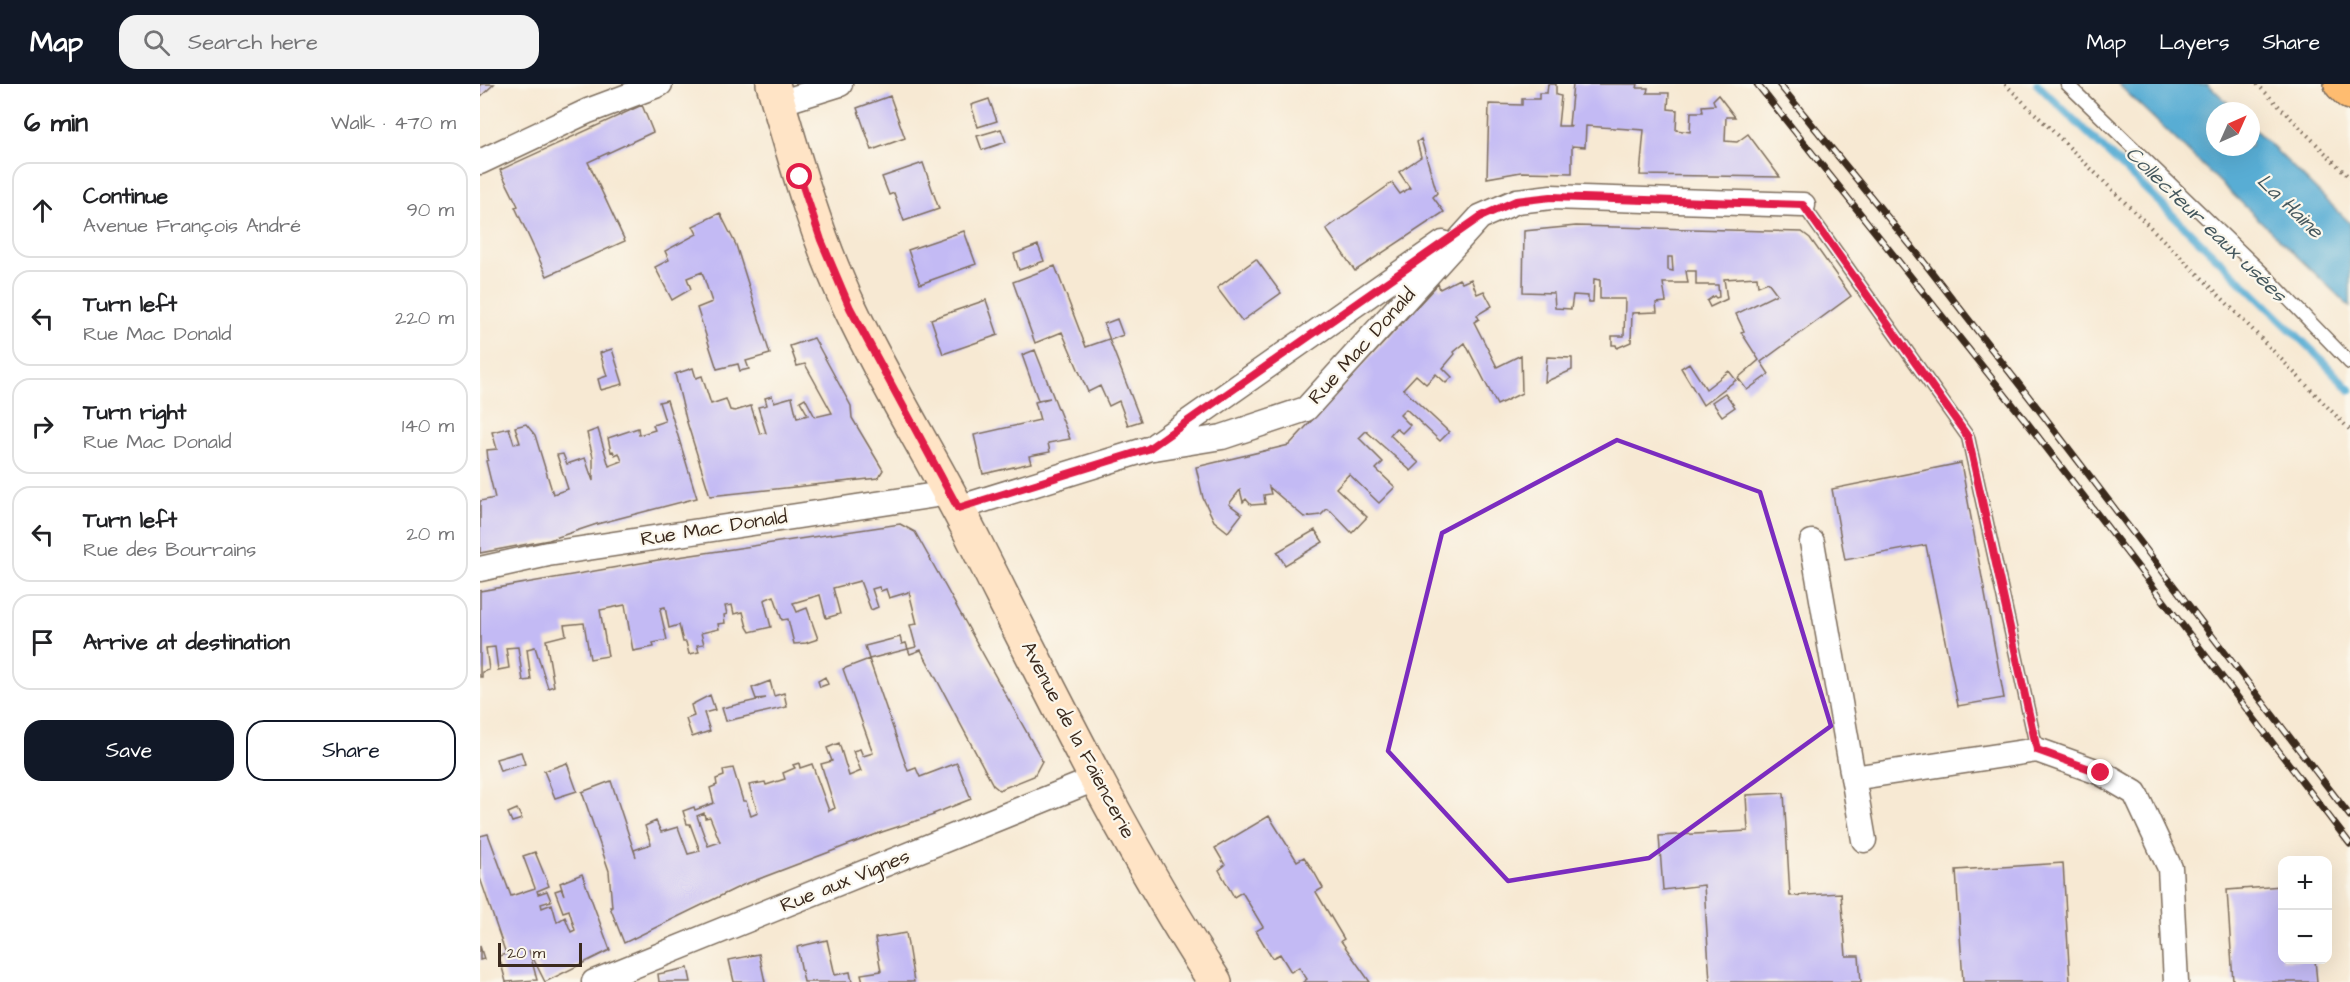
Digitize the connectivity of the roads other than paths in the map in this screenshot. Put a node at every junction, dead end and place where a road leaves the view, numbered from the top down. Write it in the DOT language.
graph roads {
  1 [pos="660,84"];
  2 [pos="840,84"];
  3 [pos="2067,84"];
  4 [pos="2341,84"];
  5 [pos="2350,93"];
  6 [pos="776,94"];
  7 [pos="480,162"];
  8 [pos="1803,205"];
  9 [pos="1480,217"];
  10 [pos="2350,363"];
  11 [pos="1148,449"];
  12 [pos="953,501"];
  13 [pos="1812,542"];
  14 [pos="480,569"];
  15 [pos="2037,750"];
  16 [pos="1853,778"];
  17 [pos="1095,779"];
  18 [pos="1864,840"];
  19 [pos="594,982"];
  20 [pos="1215,982"];
  21 [pos="2176,982"];
  1 -- 7 [label="street"];
  2 -- 6 [label="street"];
  3 -- 10 [label="lane"];
  4 -- 5 [label="highway"];
  6 -- 12 [label="street, Avenue de la Faïencerie"];
  8 -- 9 [label="street, Rue Mac Donald"];
  8 -- 15 [label="lane, Rue Mac Donald"];
  9 -- 11 [label="street, Rue Mac Donald"];
  9 -- 11 [label="street, Rue Mac Donald"];
  11 -- 12 [label="street, Rue Mac Donald"];
  12 -- 14 [label="street, Rue Mac Donald"];
  12 -- 17 [label="street, Avenue de la Faïencerie"];
  13 -- 16 [label="street"];
  15 -- 16 [label="street"];
  15 -- 21 [label="street"];
  16 -- 18 [label="street"];
  17 -- 19 [label="street, Rue aux Vignes"];
  17 -- 20 [label="street, Avenue de la Faïencerie"];
}
